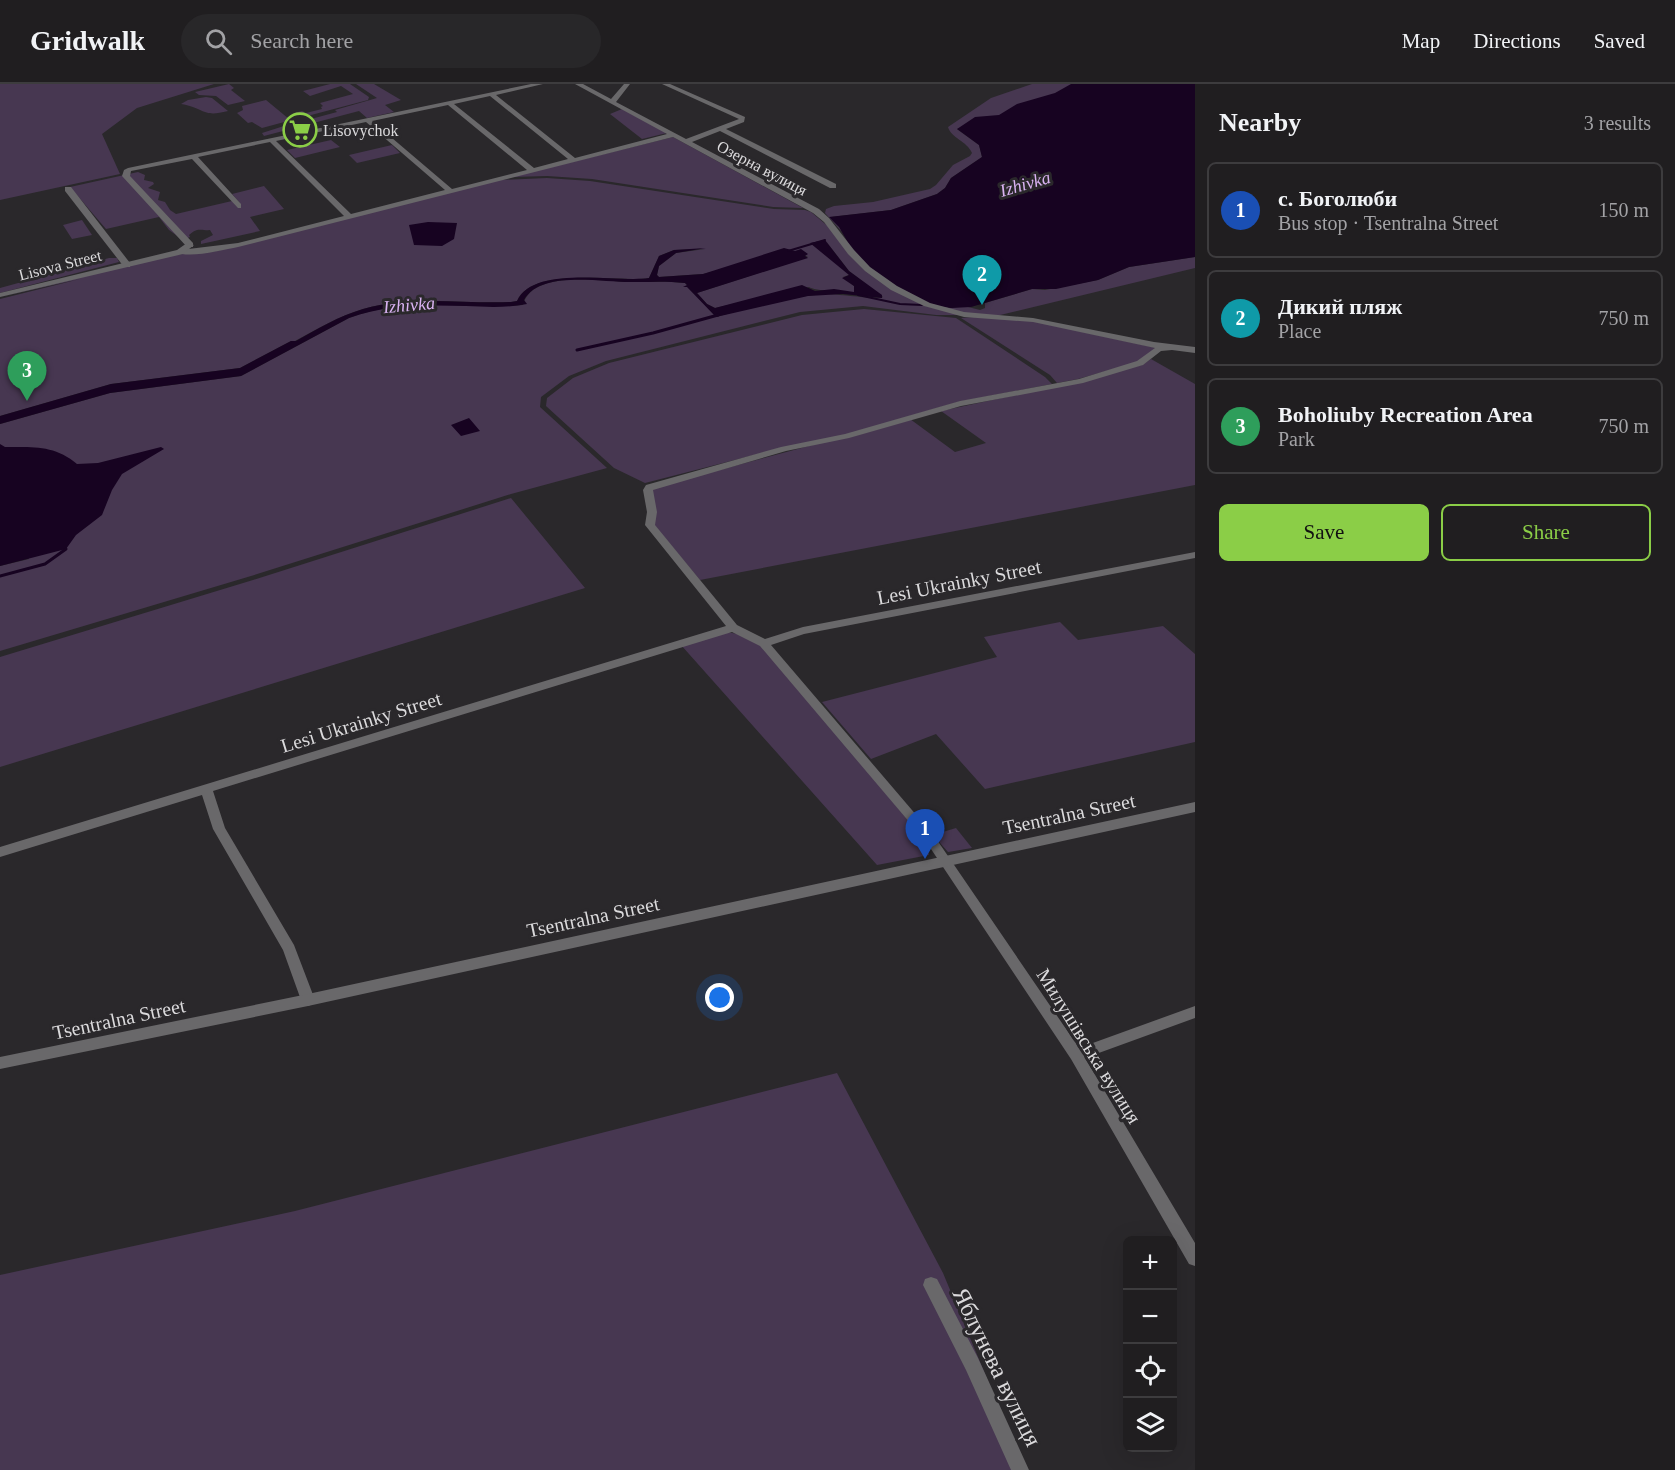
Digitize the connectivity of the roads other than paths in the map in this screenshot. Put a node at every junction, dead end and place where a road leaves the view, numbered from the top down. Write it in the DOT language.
graph roads {
  1 [pos="540,84"];
  2 [pos="578,84"];
  3 [pos="627,84"];
  4 [pos="665,84"];
  5 [pos="491,94"];
  6 [pos="613,102"];
  7 [pos="449,103"];
  8 [pos="367,120"];
  9 [pos="722,129"];
  10 [pos="673,135"];
  11 [pos="271,140"];
  12 [pos="685,142"];
  13 [pos="193,156"];
  14 [pos="573,160"];
  15 [pos="534,171"];
  16 [pos="833,186"];
  17 [pos="68,189"];
  18 [pos="450,192"];
  19 [pos="238,206"];
  20 [pos="349,217"];
  21 [pos="180,252"];
  22 [pos="127,265"];
  23 [pos="0,295"];
  24 [pos="1170,348"];
  25 [pos="1195,350"];
  26 [pos="1195,555"];
  27 [pos="733,628"];
  28 [pos="765,643"];
  29 [pos="206,788"];
  30 [pos="1195,807"];
  31 [pos="0,852"];
  32 [pos="943,860"];
  33 [pos="308,1000"];
  34 [pos="1195,1012"];
  35 [pos="1076,1055"];
  36 [pos="0,1063"];
  37 [pos="1195,1258"];
  38 [pos="931,1285"];
  39 [pos="1020,1470"];
  1 -- 5 [label="street, Lisova Street"];
  2 -- 6 [label="street, Озерна вулиця"];
  3 -- 6 [label="street"];
  4 -- 9 [label="street, Озерна вулиця"];
  5 -- 7 [label="street, Lisova Street"];
  5 -- 14 [label="street"];
  6 -- 10 [label="street, Озерна вулиця"];
  7 -- 8 [label="street, Lisova Street"];
  7 -- 15 [label="street"];
  8 -- 11 [label="street, Lisova Street"];
  8 -- 18 [label="street"];
  9 -- 12 [label="street, Озерна вулиця"];
  9 -- 16 [label="street, Озерна вулиця"];
  10 -- 12 [label="street, Озерна вулиця"];
  10 -- 14 [label="street"];
  11 -- 13 [label="street, Lisova Street"];
  11 -- 20 [label="street"];
  12 -- 24 [label="street, Озерна вулиця"];
  13 -- 19 [label="street"];
  13 -- 21 [label="street, Lisova Street"];
  14 -- 15 [label="street"];
  15 -- 18 [label="street"];
  17 -- 22 [label="street, Lisova Street"];
  18 -- 20 [label="street"];
  20 -- 21 [label="street"];
  21 -- 22 [label="street, Lisova Street"];
  22 -- 23 [label="street, Lisova Street"];
  24 -- 25 [label="street"];
  24 -- 27 [label="street"];
  26 -- 28 [label="street, Lesi Ukrainky Street"];
  27 -- 28 [label="street"];
  27 -- 29 [label="street, Lesi Ukrainky Street"];
  28 -- 32 [label="street, Милушівська вулиця"];
  29 -- 31 [label="street, Lesi Ukrainky Street"];
  29 -- 33 [label="street"];
  30 -- 32 [label="street, Tsentralna Street"];
  32 -- 33 [label="street, Tsentralna Street"];
  32 -- 35 [label="street, Милушівська вулиця"];
  33 -- 36 [label="street, Tsentralna Street"];
  34 -- 35 [label="street"];
  35 -- 37 [label="street, Милушівська вулиця"];
  38 -- 39 [label="street, Яблунева вулиця"];
}
